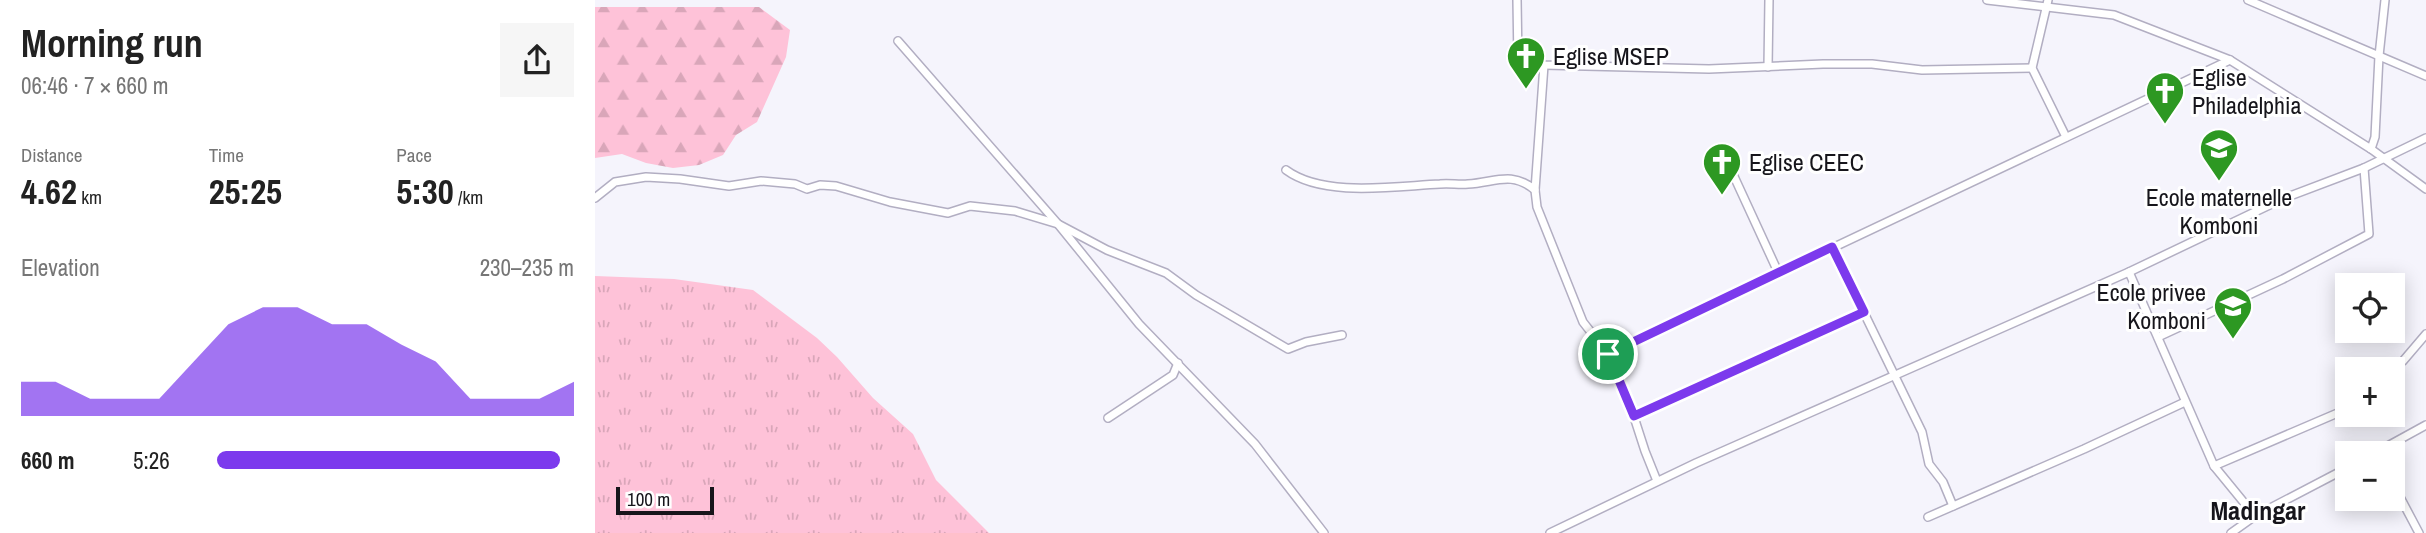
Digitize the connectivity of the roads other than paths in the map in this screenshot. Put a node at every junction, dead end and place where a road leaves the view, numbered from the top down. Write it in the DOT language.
graph roads {
  1 [pos="1517,0"];
  2 [pos="1769,0"];
  3 [pos="1987,0"];
  4 [pos="2248,0"];
  5 [pos="2385,0"];
  6 [pos="2047,3"];
  7 [pos="898,41"];
  8 [pos="2379,56"];
  9 [pos="2230,60"];
  10 [pos="1544,65"];
  11 [pos="1768,67"];
  12 [pos="2032,68"];
  13 [pos="2426,76"];
  14 [pos="2067,138"];
  15 [pos="2426,138"];
  16 [pos="2371,149"];
  17 [pos="1726,159"];
  18 [pos="2382,159"];
  19 [pos="2364,168"];
  20 [pos="1286,170"];
  21 [pos="2426,189"];
  22 [pos="1535,190"];
  23 [pos="595,198"];
  24 [pos="1058,223"];
  25 [pos="1832,247"];
  26 [pos="1778,272"];
  27 [pos="2129,272"];
  28 [pos="1864,312"];
  29 [pos="2426,334"];
  30 [pos="1342,335"];
  31 [pos="2158,337"];
  32 [pos="1608,354"];
  33 [pos="2405,359"];
  34 [pos="1178,363"];
  35 [pos="1894,375"];
  36 [pos="2185,402"];
  37 [pos="2335,414"];
  38 [pos="1634,416"];
  39 [pos="1108,418"];
  40 [pos="2426,425"];
  41 [pos="2398,441"];
  42 [pos="2214,466"];
  43 [pos="2335,474"];
  44 [pos="1657,481"];
  45 [pos="1953,506"];
  46 [pos="2405,507"];
  47 [pos="2255,516"];
  48 [pos="1928,517"];
  49 [pos="1324,533"];
  50 [pos="1550,533"];
  51 [pos="2231,533"];
  52 [pos="2419,533"];
  1 -- 10 [label="street"];
  2 -- 11 [label="street"];
  3 -- 6 [label="street"];
  4 -- 8 [label="street"];
  5 -- 8 [label="street"];
  6 -- 9 [label="street"];
  6 -- 12 [label="street"];
  7 -- 24 [label="street"];
  8 -- 13 [label="street"];
  8 -- 16 [label="street"];
  9 -- 14 [label="street"];
  9 -- 16 [label="street"];
  10 -- 11 [label="street"];
  10 -- 22 [label="street"];
  11 -- 12 [label="street"];
  12 -- 14 [label="street"];
  14 -- 25 [label="street"];
  15 -- 18 [label="street"];
  16 -- 18 [label="street"];
  17 -- 26 [label="street"];
  18 -- 19 [label="street"];
  18 -- 21 [label="street"];
  19 -- 27 [label="street"];
  19 -- 31 [label="street"];
  20 -- 22 [label="street"];
  22 -- 32 [label="street"];
  23 -- 24 [label="street"];
  24 -- 30 [label="street"];
  24 -- 34 [label="street"];
  25 -- 26 [label="street"];
  25 -- 28 [label="street"];
  26 -- 32 [label="street"];
  27 -- 31 [label="street"];
  27 -- 35 [label="street"];
  28 -- 35 [label="street"];
  28 -- 38 [label="street"];
  29 -- 33 [label="street"];
  31 -- 36 [label="street"];
  32 -- 38 [label="street"];
  34 -- 39 [label="street"];
  34 -- 49 [label="street"];
  35 -- 44 [label="street"];
  35 -- 45 [label="street"];
  36 -- 42 [label="street"];
  36 -- 45 [label="street"];
  37 -- 42 [label="street"];
  38 -- 44 [label="street"];
  40 -- 41 [label="street"];
  42 -- 47 [label="street"];
  43 -- 47 [label="street"];
  44 -- 50 [label="street"];
  45 -- 48 [label="street"];
  46 -- 52 [label="street"];
  47 -- 51 [label="street"];
}
